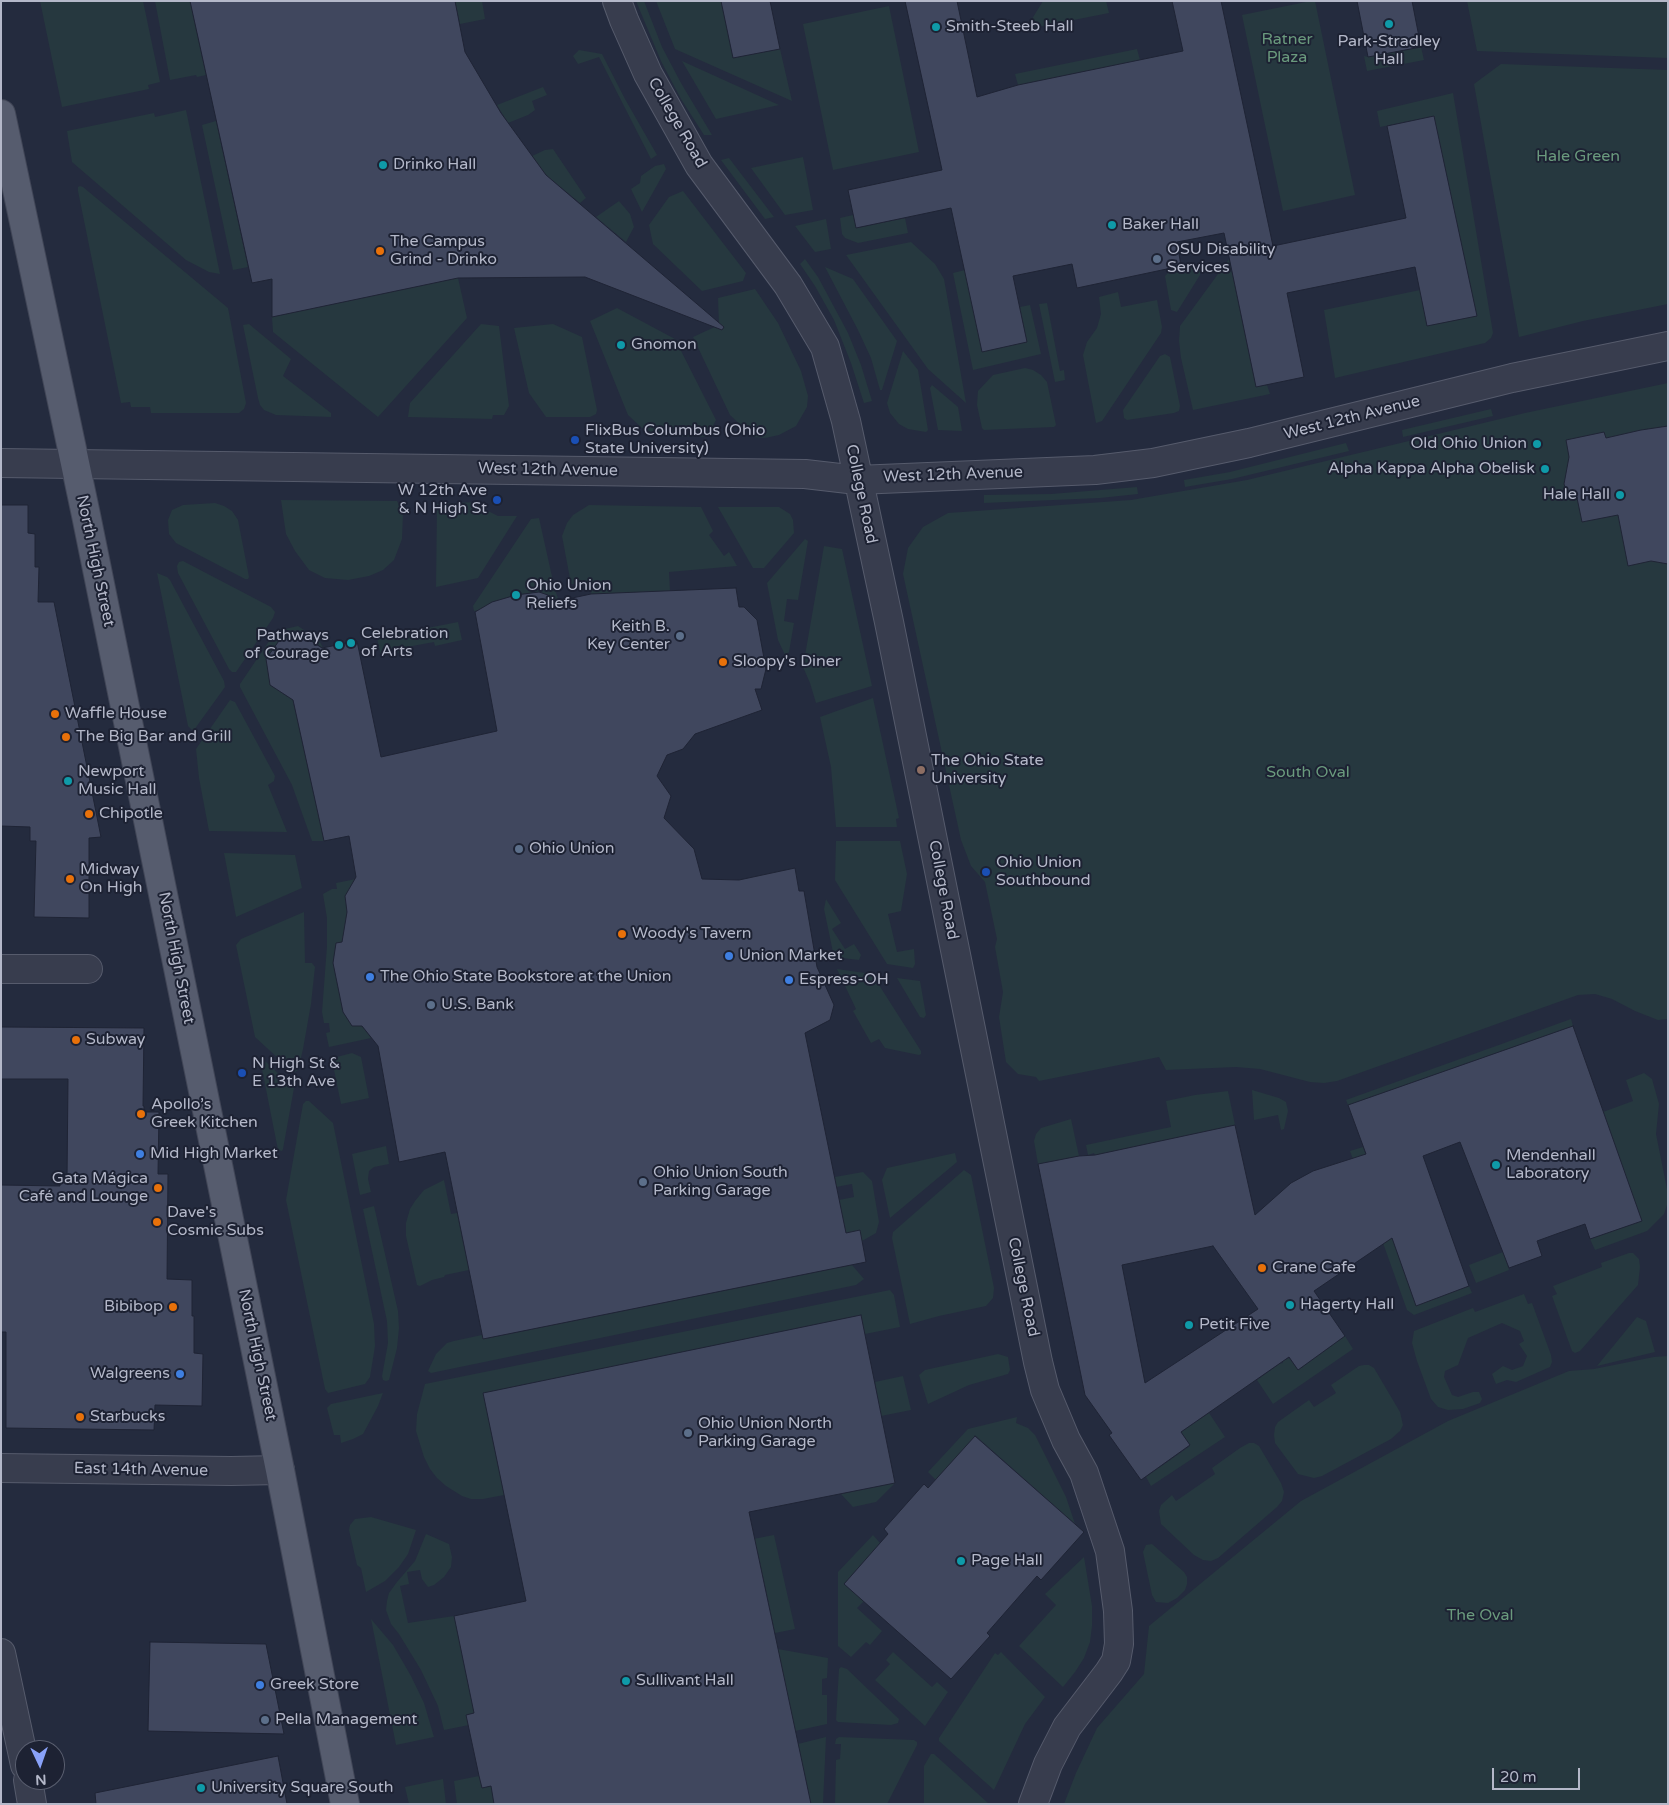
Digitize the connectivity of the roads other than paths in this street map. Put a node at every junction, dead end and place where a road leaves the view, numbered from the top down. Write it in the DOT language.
graph roads {
  1 [pos="617,1"];
  2 [pos="1,114"];
  3 [pos="1668,346"];
  4 [pos="1,463"];
  5 [pos="75,464"];
  6 [pos="857,480"];
  7 [pos="1,969"];
  8 [pos="88,969"];
  9 [pos="1,1468"];
  10 [pos="280,1470"];
  11 [pos="1,1653"];
  12 [pos="20,1740"];
  13 [pos="30,1790"];
  14 [pos="32,1804"];
  15 [pos="345,1804"];
  16 [pos="1033,1804"];
  1 -- 6 [label="street, College Road"];
  2 -- 5 [label="main road, North High Street"];
  3 -- 6 [label="street, West 12th Avenue"];
  4 -- 5 [label="street, West 12th Avenue"];
  5 -- 6 [label="street, West 12th Avenue"];
  5 -- 10 [label="main road, North High Street"];
  6 -- 16 [label="street, College Road"];
  7 -- 8 [label="street"];
  9 -- 10 [label="street, East 14th Avenue"];
  10 -- 15 [label="main road, North High Street"];
  11 -- 12 [label="street"];
  13 -- 14 [label="street"];
}
